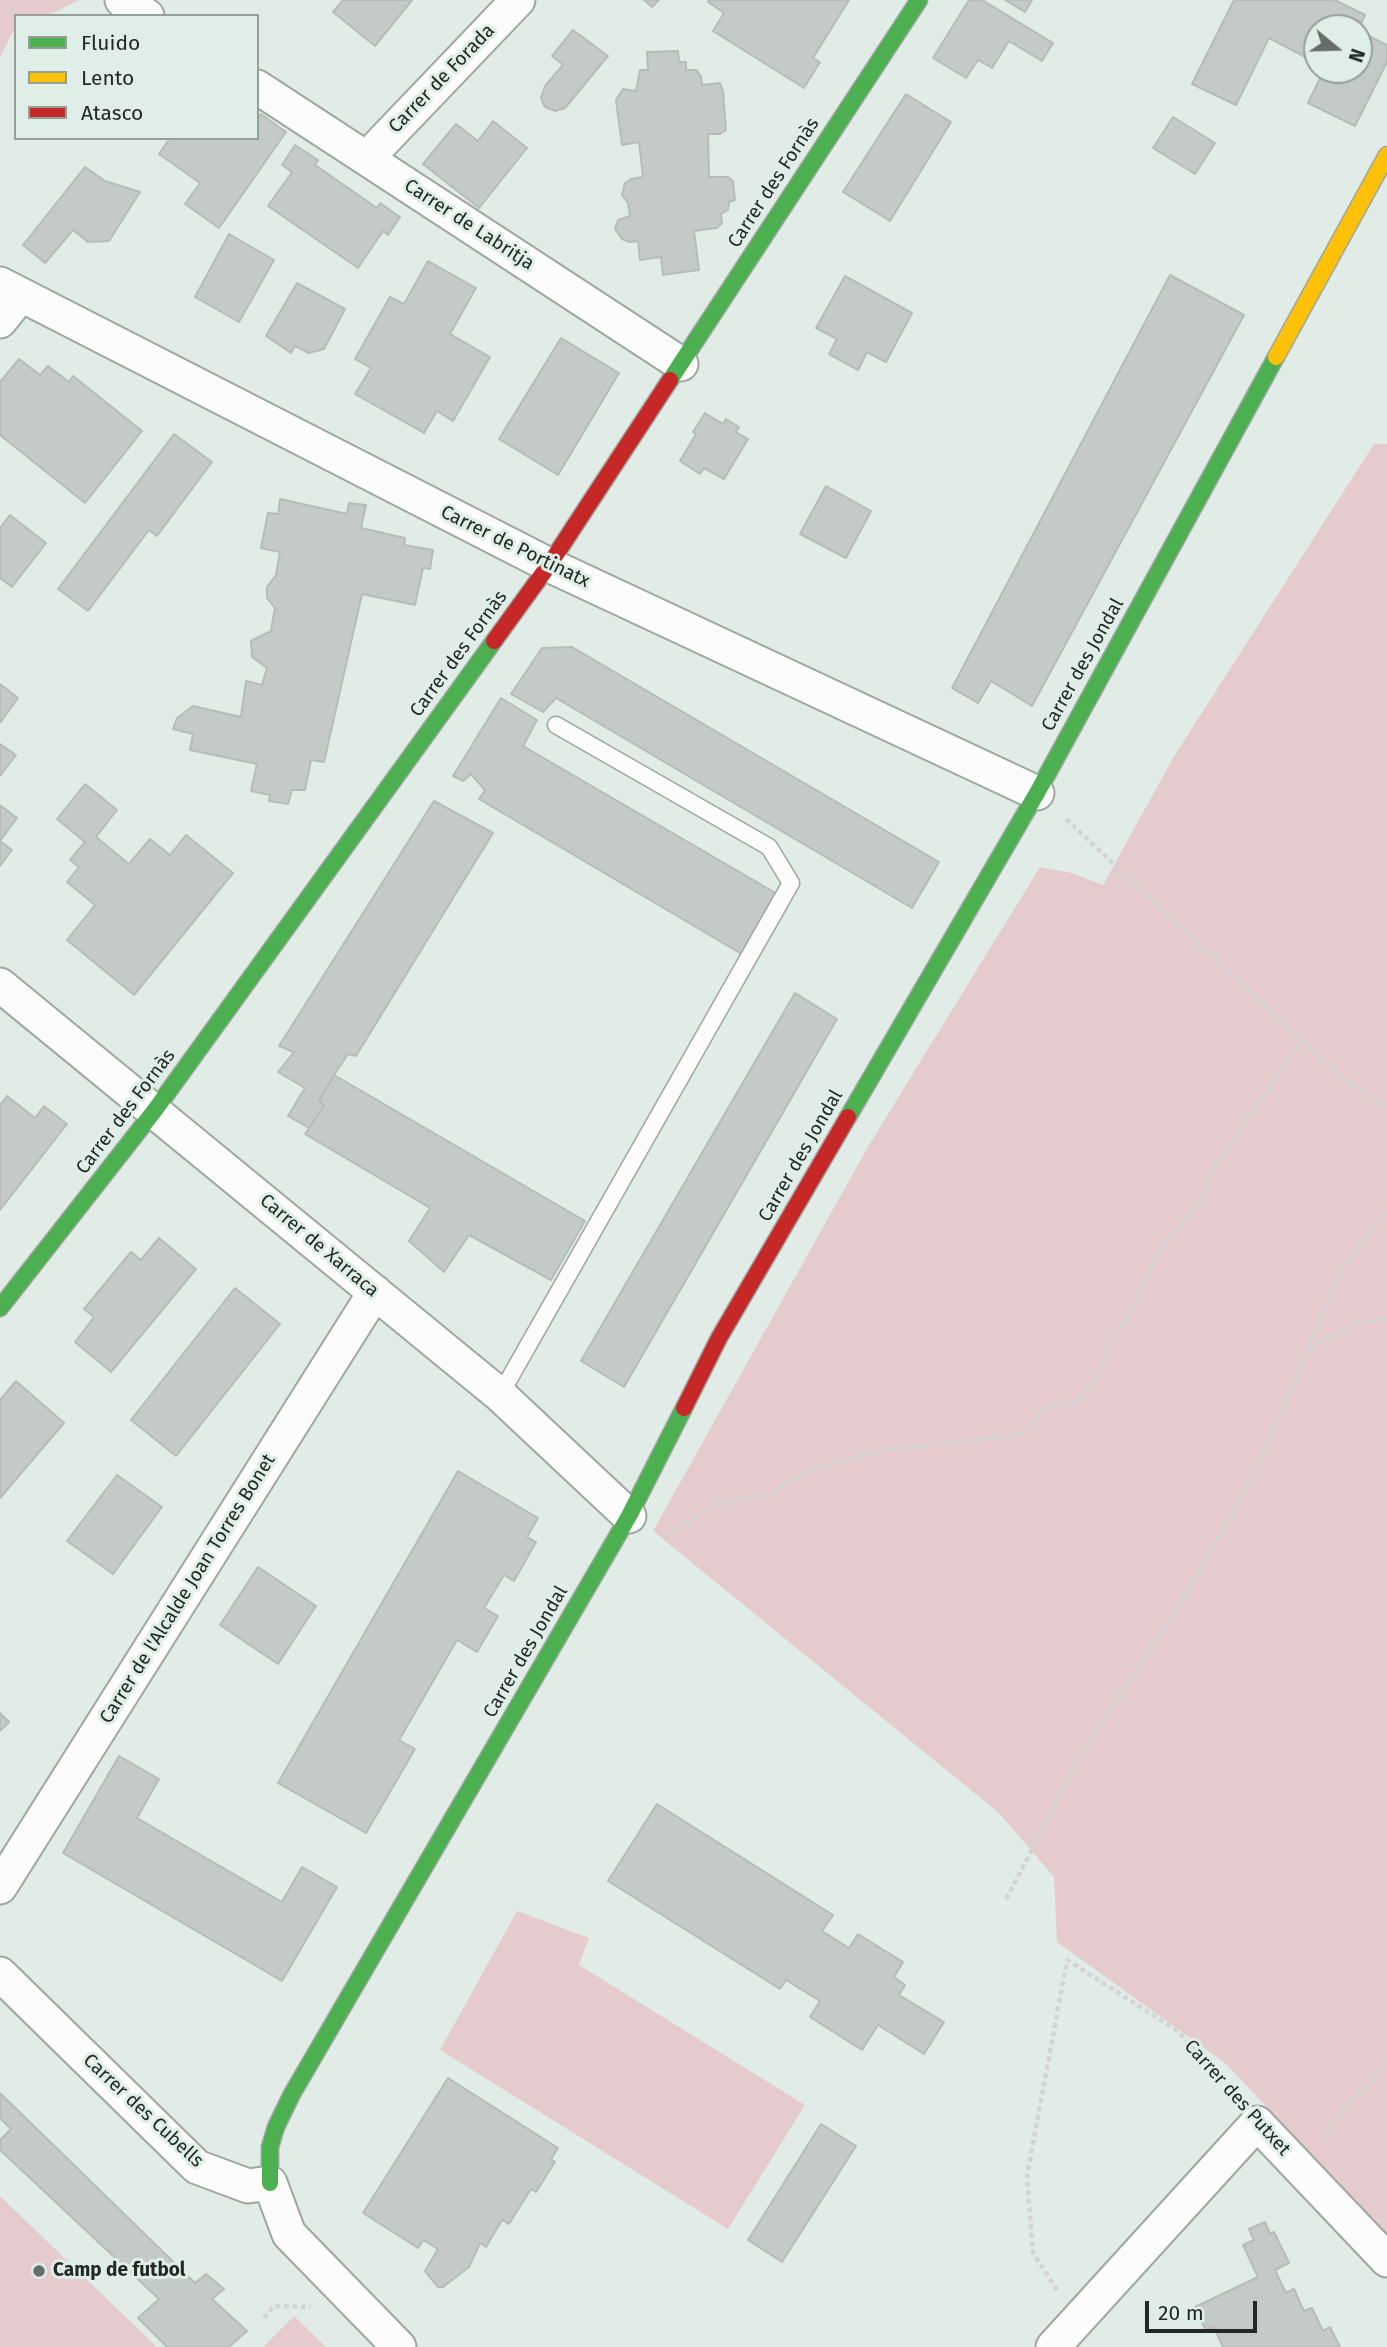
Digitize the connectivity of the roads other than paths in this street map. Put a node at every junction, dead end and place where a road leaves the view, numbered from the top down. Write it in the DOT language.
graph roads {
  1 [pos="122,0"];
  2 [pos="518,0"];
  3 [pos="919,0"];
  4 [pos="144,14"];
  5 [pos="259,88"];
  6 [pos="1387,155"];
  7 [pos="367,158"];
  8 [pos="10,290"];
  9 [pos="0,321"];
  10 [pos="681,364"];
  11 [pos="549,565"];
  12 [pos="556,725"];
  13 [pos="1037,793"];
  14 [pos="0,985"];
  15 [pos="155,1110"];
  16 [pos="375,1292"];
  17 [pos="0,1308"];
  18 [pos="500,1395"];
  19 [pos="629,1516"];
  20 [pos="0,1886"];
  21 [pos="0,1974"];
  22 [pos="270,2183"];
  23 [pos="1387,2260"];
  24 [pos="399,2347"];
  25 [pos="1054,2347"];
  1 -- 4 [label="street"];
  2 -- 7 [label="street, Carrer de Forada"];
  3 -- 10 [label="street, Carrer des Fornàs"];
  5 -- 7 [label="street, Carrer de Labritja"];
  6 -- 13 [label="street, Carrer des Jondal"];
  7 -- 10 [label="street, Carrer de Labritja"];
  8 -- 9 [label="street"];
  8 -- 11 [label="street, Carrer de Portinatx"];
  10 -- 11 [label="street, Carrer des Fornàs"];
  11 -- 13 [label="street, Carrer de Portinatx"];
  11 -- 15 [label="street, Carrer des Fornàs"];
  12 -- 18 [label="lane"];
  13 -- 19 [label="street, Carrer des Jondal"];
  14 -- 15 [label="street, Carrer de Xarraca"];
  15 -- 16 [label="street, Carrer de Xarraca"];
  15 -- 17 [label="street, Carrer des Fornàs"];
  16 -- 18 [label="street, Carrer de Xarraca"];
  16 -- 20 [label="street, Carrer de l'Alcalde Joan Torres Bonet"];
  18 -- 19 [label="street, Carrer de Xarraca"];
  19 -- 22 [label="street, Carrer des Jondal"];
  21 -- 22 [label="street, Carrer des Cubells"];
  22 -- 24 [label="street"];
  23 -- 25 [label="street, Carrer des Putxet"];
}
